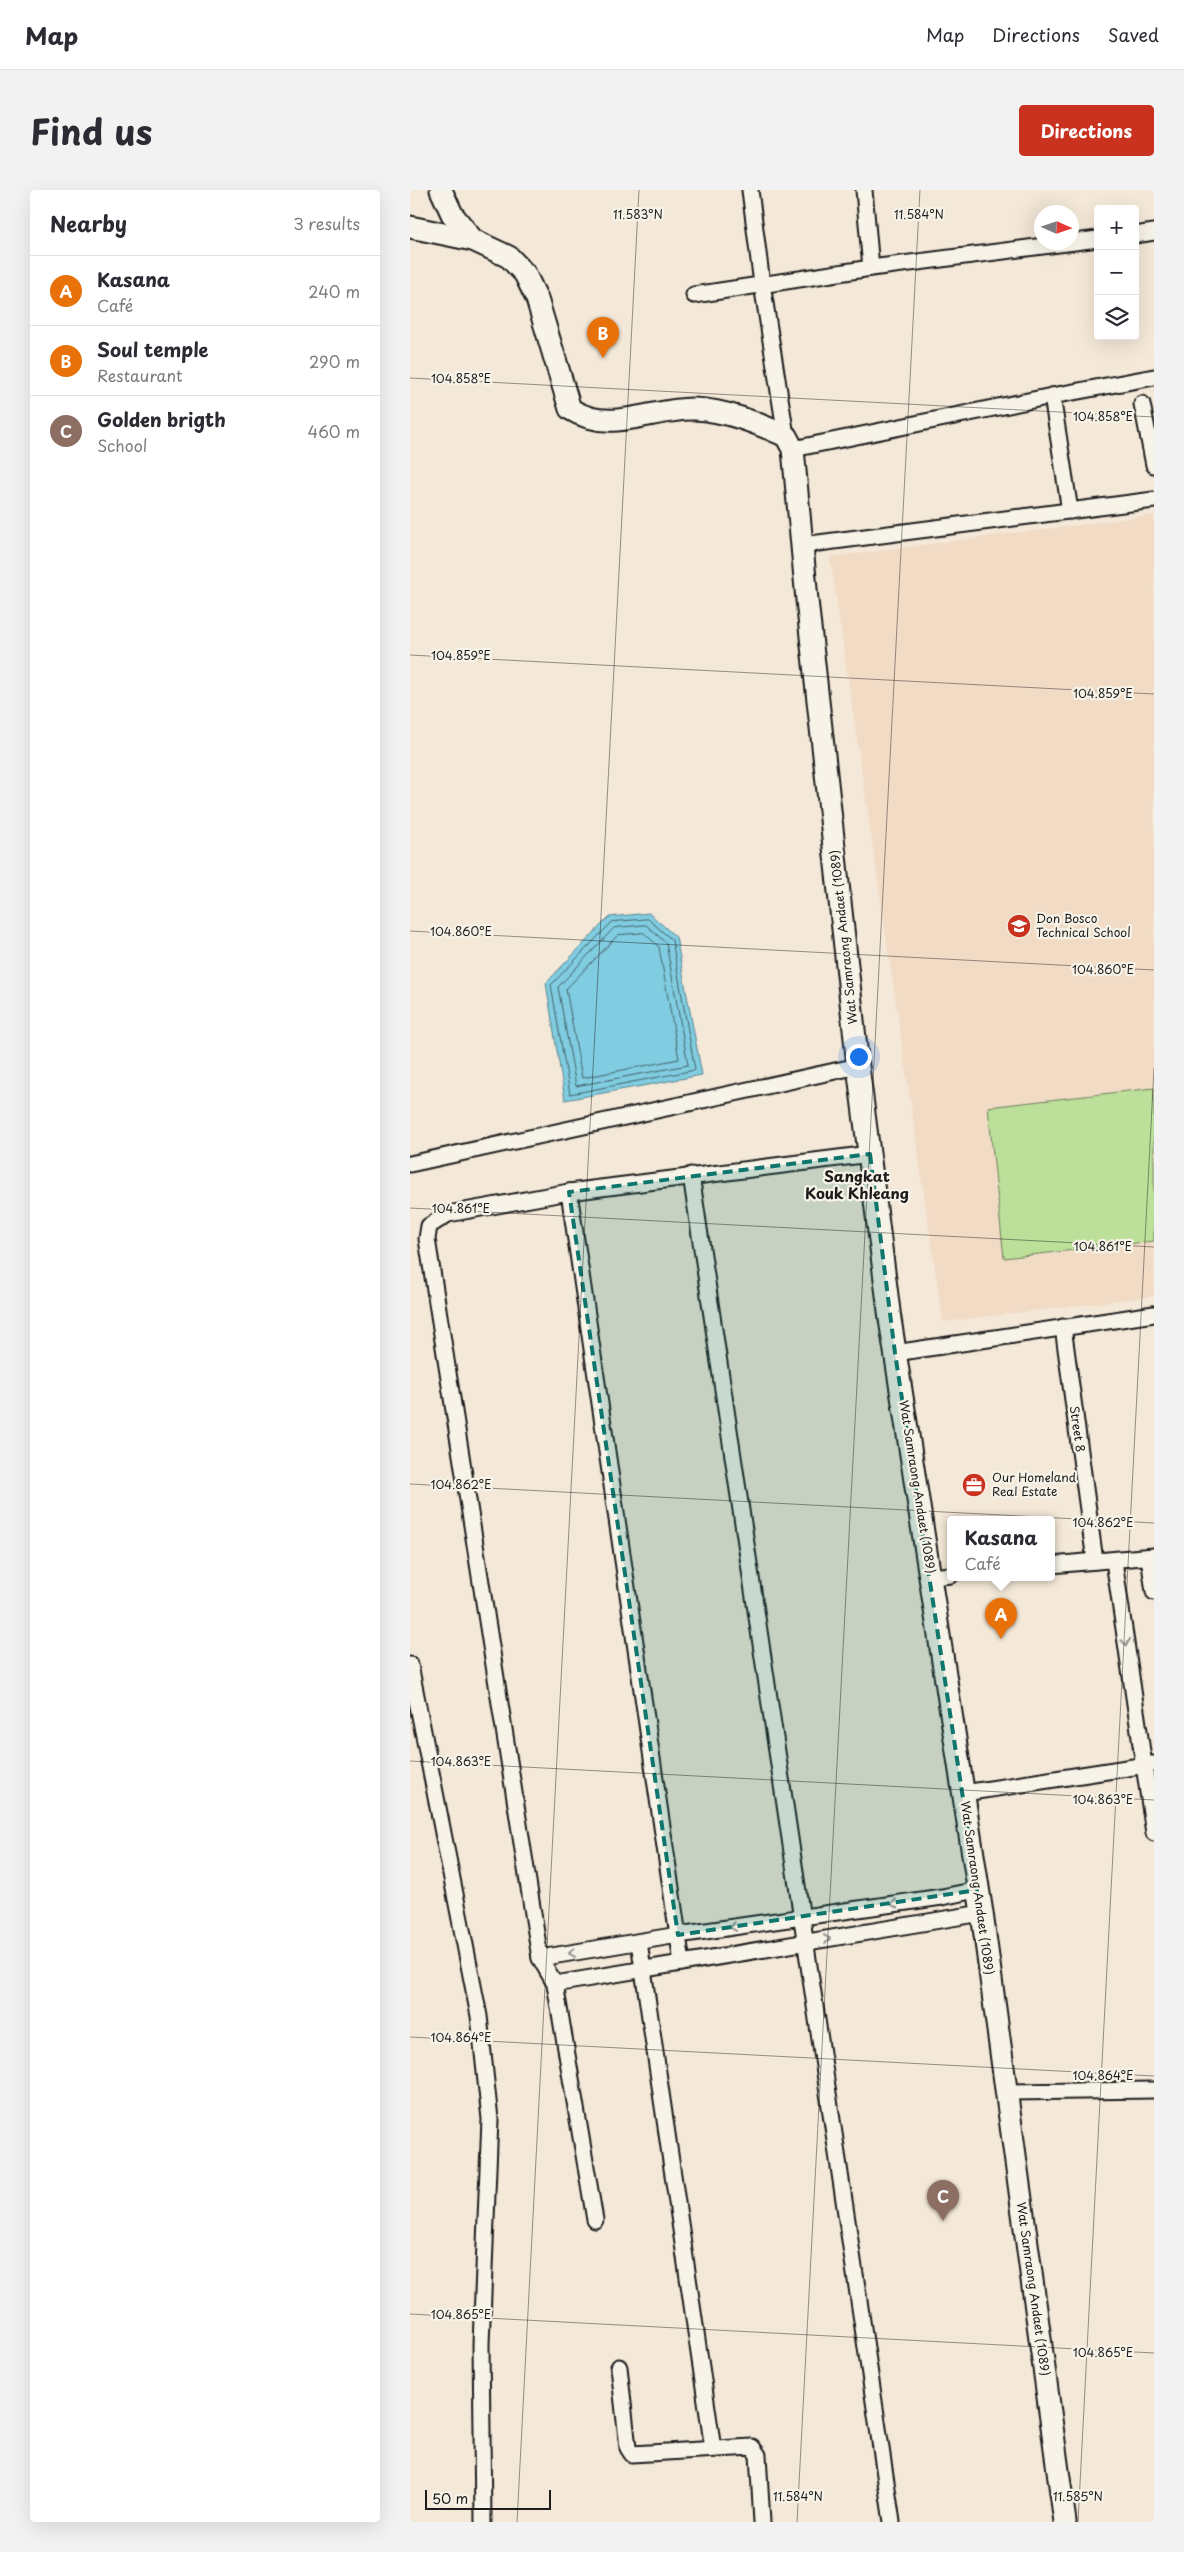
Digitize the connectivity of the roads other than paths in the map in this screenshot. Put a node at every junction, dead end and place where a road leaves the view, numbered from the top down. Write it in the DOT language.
graph roads {
  1 [pos="441,190"];
  2 [pos="750,190"];
  3 [pos="864,190"];
  4 [pos="410,227"];
  5 [pos="1154,232"];
  6 [pos="1139,234"];
  7 [pos="473,240"];
  8 [pos="1094,240"];
  9 [pos="872,268"];
  10 [pos="762,284"];
  11 [pos="694,295"];
  12 [pos="1154,377"];
  13 [pos="1052,396"];
  14 [pos="1142,404"];
  15 [pos="789,442"];
  16 [pos="1154,465"];
  17 [pos="1154,500"];
  18 [pos="1070,511"];
  19 [pos="803,545"];
  20 [pos="858,1066"];
  21 [pos="870,1154"];
  22 [pos="410,1164"];
  23 [pos="691,1175"];
  24 [pos="569,1192"];
  25 [pos="1154,1314"];
  26 [pos="1063,1327"];
  27 [pos="894,1353"];
  28 [pos="1151,1557"];
  29 [pos="1095,1561"];
  30 [pos="1114,1561"];
  31 [pos="1055,1565"];
  32 [pos="941,1576"];
  33 [pos="1154,1592"];
  34 [pos="410,1665"];
  35 [pos="1149,1765"];
  36 [pos="964,1793"];
  37 [pos="1154,1834"];
  38 [pos="977,1890"];
  39 [pos="982,1913"];
  40 [pos="802,1917"];
  41 [pos="678,1935"];
  42 [pos="639,1942"];
  43 [pos="805,1942"];
  44 [pos="540,1958"];
  45 [pos="682,1963"];
  46 [pos="644,1969"];
  47 [pos="555,1984"];
  48 [pos="1154,2090"];
  49 [pos="1006,2092"];
  50 [pos="595,2220"];
  51 [pos="619,2367"];
  52 [pos="713,2449"];
  53 [pos="483,2522"];
  54 [pos="762,2522"];
  55 [pos="892,2522"];
  56 [pos="1065,2522"];
  1 -- 7 [label="main road"];
  2 -- 10 [label="street"];
  3 -- 9 [label="street"];
  4 -- 7 [label="main road"];
  5 -- 6 [label="street"];
  7 -- 15 [label="main road"];
  8 -- 9 [label="street"];
  9 -- 10 [label="street"];
  10 -- 11 [label="street"];
  10 -- 15 [label="street"];
  12 -- 13 [label="street"];
  13 -- 15 [label="street"];
  13 -- 18 [label="street"];
  14 -- 16 [label="street"];
  15 -- 19 [label="main road, Wat Samraong Andaet (1089)"];
  17 -- 18 [label="street"];
  18 -- 19 [label="street"];
  19 -- 20 [label="main road, Wat Samraong Andaet (1089)"];
  20 -- 21 [label="main road, Wat Samraong Andaet (1089)"];
  20 -- 22 [label="street"];
  21 -- 23 [label="street"];
  21 -- 27 [label="main road, Wat Samraong Andaet (1089)"];
  23 -- 24 [label="street"];
  23 -- 40 [label="street"];
  24 -- 41 [label="street"];
  24 -- 44 [label="street"];
  25 -- 26 [label="street"];
  26 -- 27 [label="street"];
  26 -- 29 [label="street, Street 8"];
  27 -- 32 [label="main road, Wat Samraong Andaet (1089)"];
  28 -- 30 [label="street"];
  28 -- 33 [label="street"];
  29 -- 30 [label="street"];
  29 -- 31 [label="street"];
  30 -- 35 [label="street, one-way"];
  32 -- 36 [label="main road, Wat Samraong Andaet (1089)"];
  34 -- 53 [label="street"];
  35 -- 36 [label="street"];
  35 -- 37 [label="street"];
  36 -- 38 [label="main road, Wat Samraong Andaet (1089)"];
  38 -- 39 [label="main road, Wat Samraong Andaet (1089)"];
  38 -- 40 [label="street, one-way"];
  43 -- 39 [label="street, one-way"];
  39 -- 49 [label="main road, Wat Samraong Andaet (1089)"];
  40 -- 41 [label="street, one-way"];
  40 -- 43 [label="street"];
  41 -- 42 [label="street"];
  41 -- 45 [label="street"];
  42 -- 44 [label="street, one-way"];
  42 -- 46 [label="street"];
  43 -- 45 [label="street"];
  43 -- 55 [label="street"];
  44 -- 47 [label="street"];
  45 -- 46 [label="street"];
  46 -- 47 [label="street"];
  46 -- 52 [label="street"];
  47 -- 50 [label="street"];
  48 -- 49 [label="street"];
  49 -- 56 [label="main road, Wat Samraong Andaet (1089)"];
  51 -- 52 [label="street"];
  52 -- 54 [label="street"];
}
